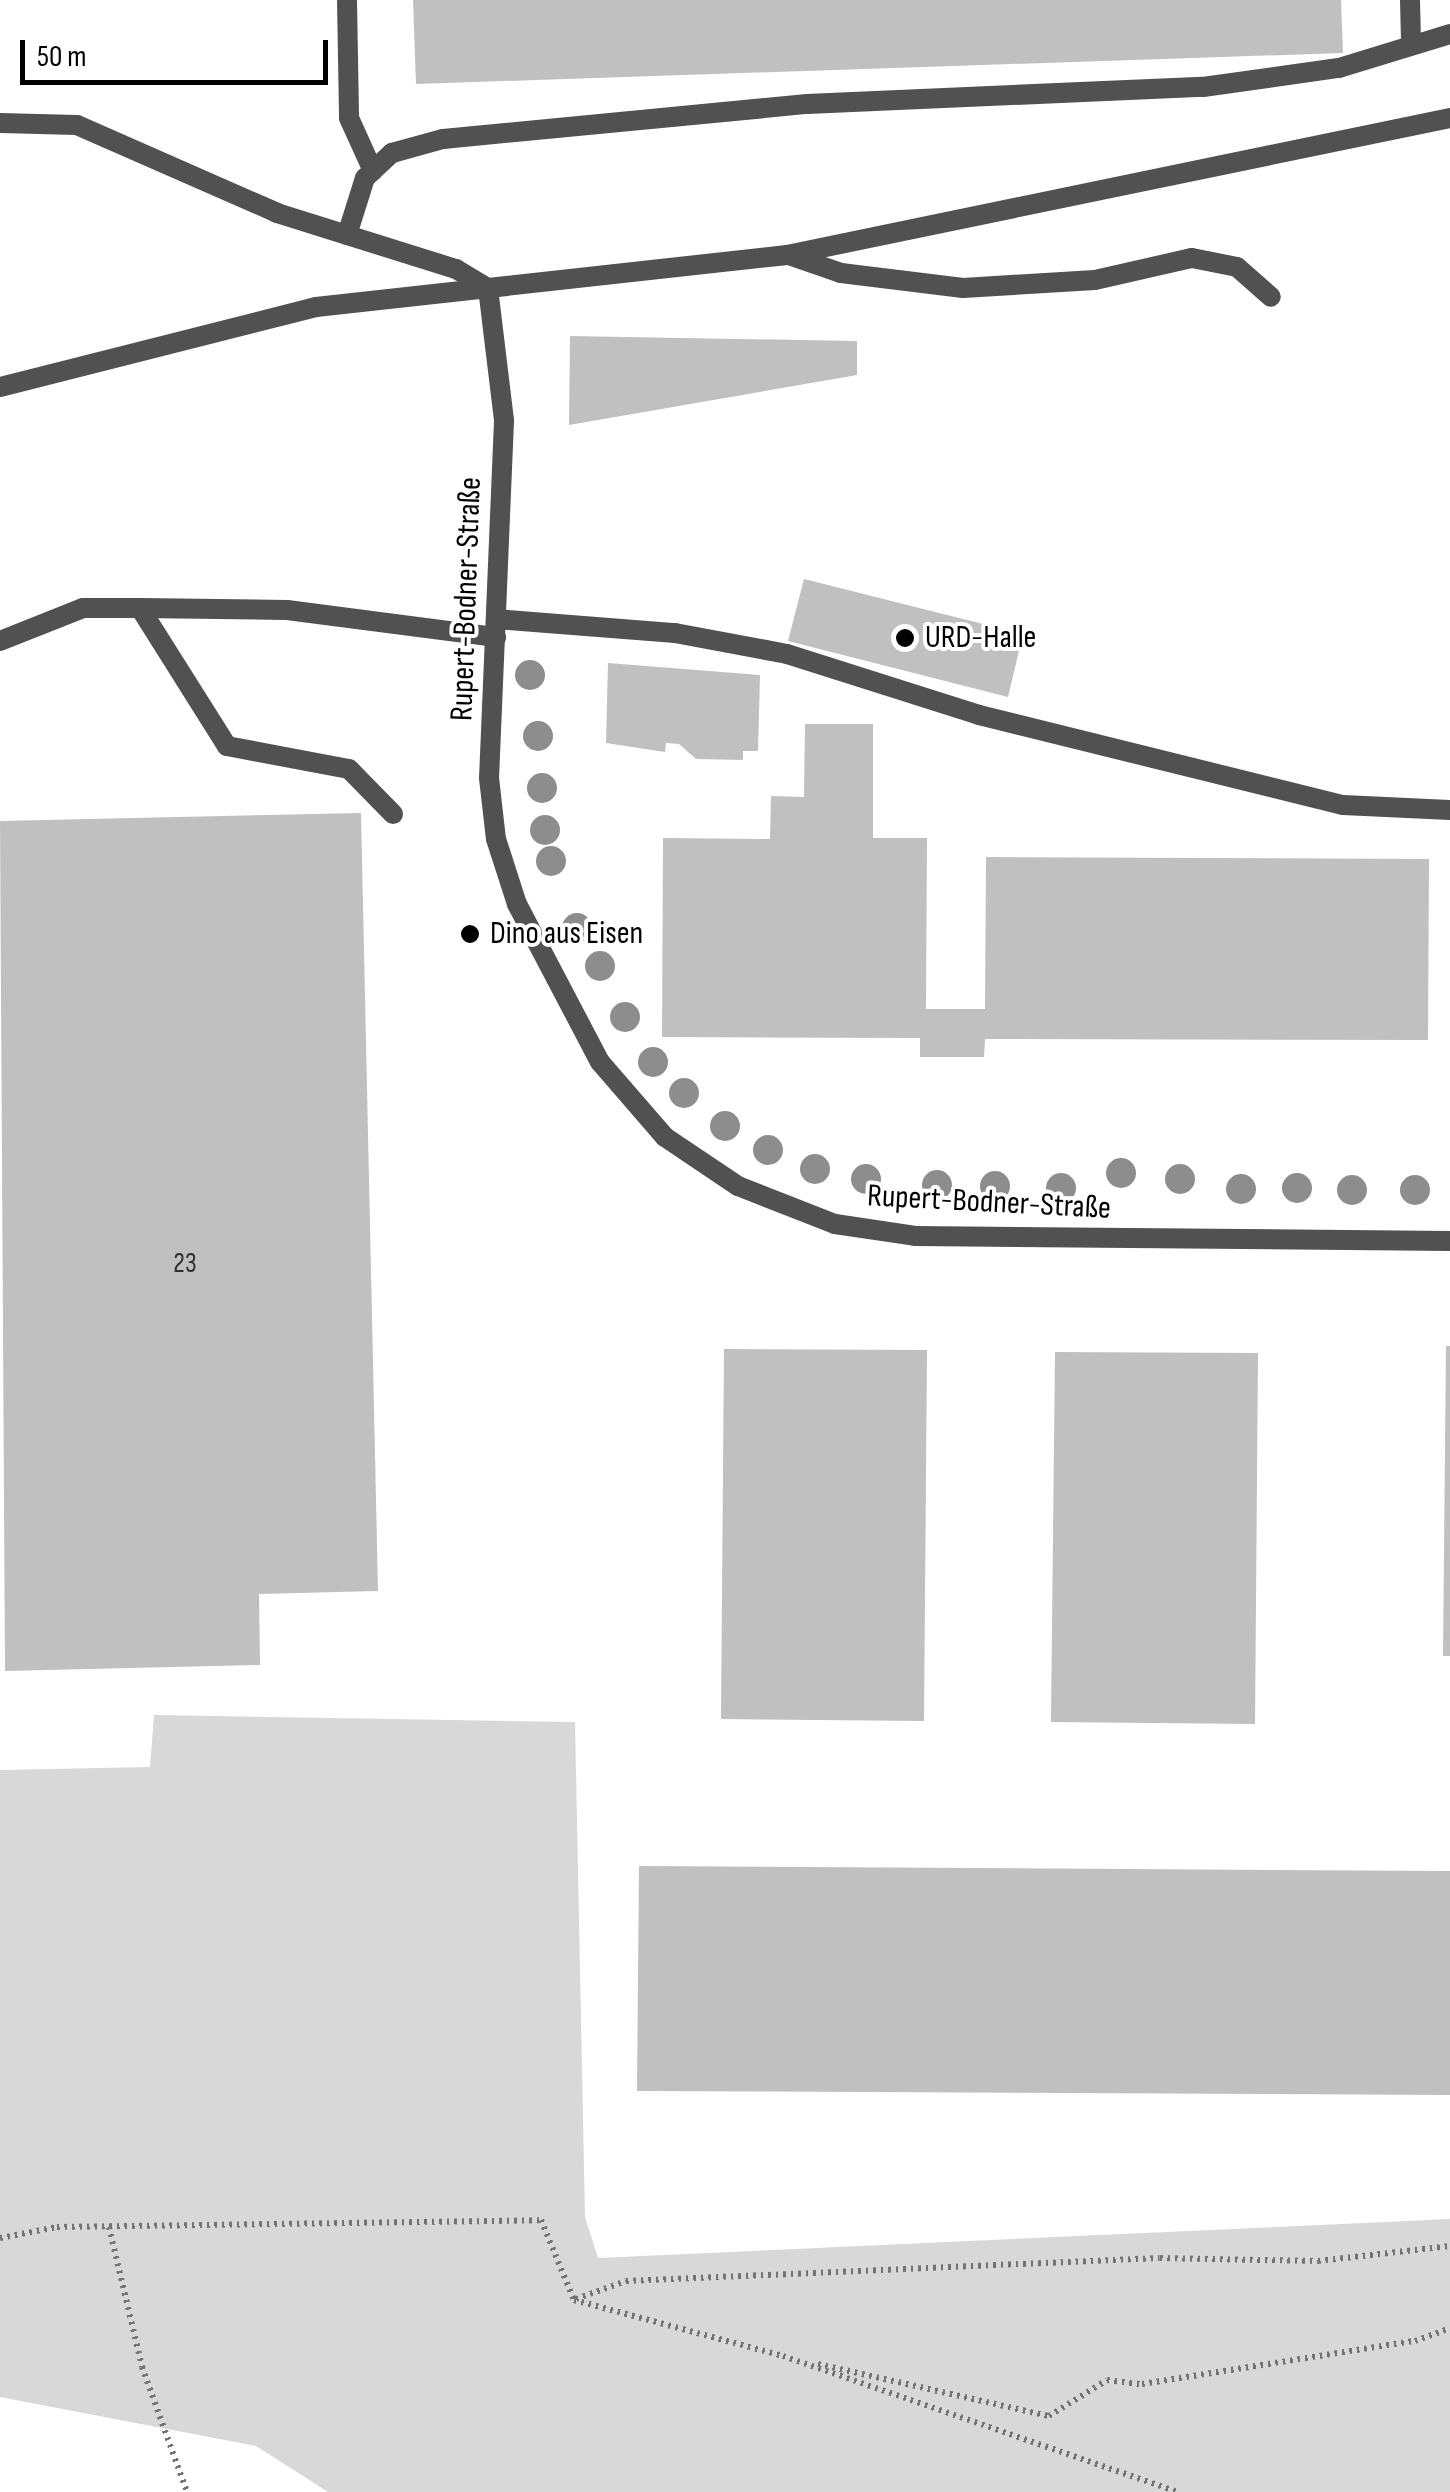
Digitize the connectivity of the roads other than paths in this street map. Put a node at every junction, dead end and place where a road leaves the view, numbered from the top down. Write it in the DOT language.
graph roads {
  1 [pos="347,0"];
  2 [pos="1410,0"];
  3 [pos="1450,34"];
  4 [pos="1412,40"];
  5 [pos="1450,118"];
  6 [pos="0,123"];
  7 [pos="373,170"];
  8 [pos="347,235"];
  9 [pos="787,254"];
  10 [pos="488,288"];
  11 [pos="1271,297"];
  12 [pos="0,387"];
  13 [pos="140,608"];
  14 [pos="496,628"];
  15 [pos="0,640"];
  16 [pos="1450,810"];
  17 [pos="393,814"];
  18 [pos="1450,1241"];
  1 -- 7 [label="street"];
  2 -- 4 [label="street"];
  3 -- 4 [label="street"];
  4 -- 7 [label="street"];
  5 -- 9 [label="street"];
  6 -- 8 [label="street"];
  7 -- 8 [label="street"];
  8 -- 10 [label="street"];
  9 -- 10 [label="street"];
  9 -- 11 [label="street"];
  10 -- 12 [label="street"];
  10 -- 14 [label="street, Rupert-Bodner-Straße"];
  13 -- 14 [label="street"];
  13 -- 15 [label="street"];
  13 -- 17 [label="street"];
  14 -- 16 [label="street"];
  14 -- 18 [label="street, Rupert-Bodner-Straße"];
}
